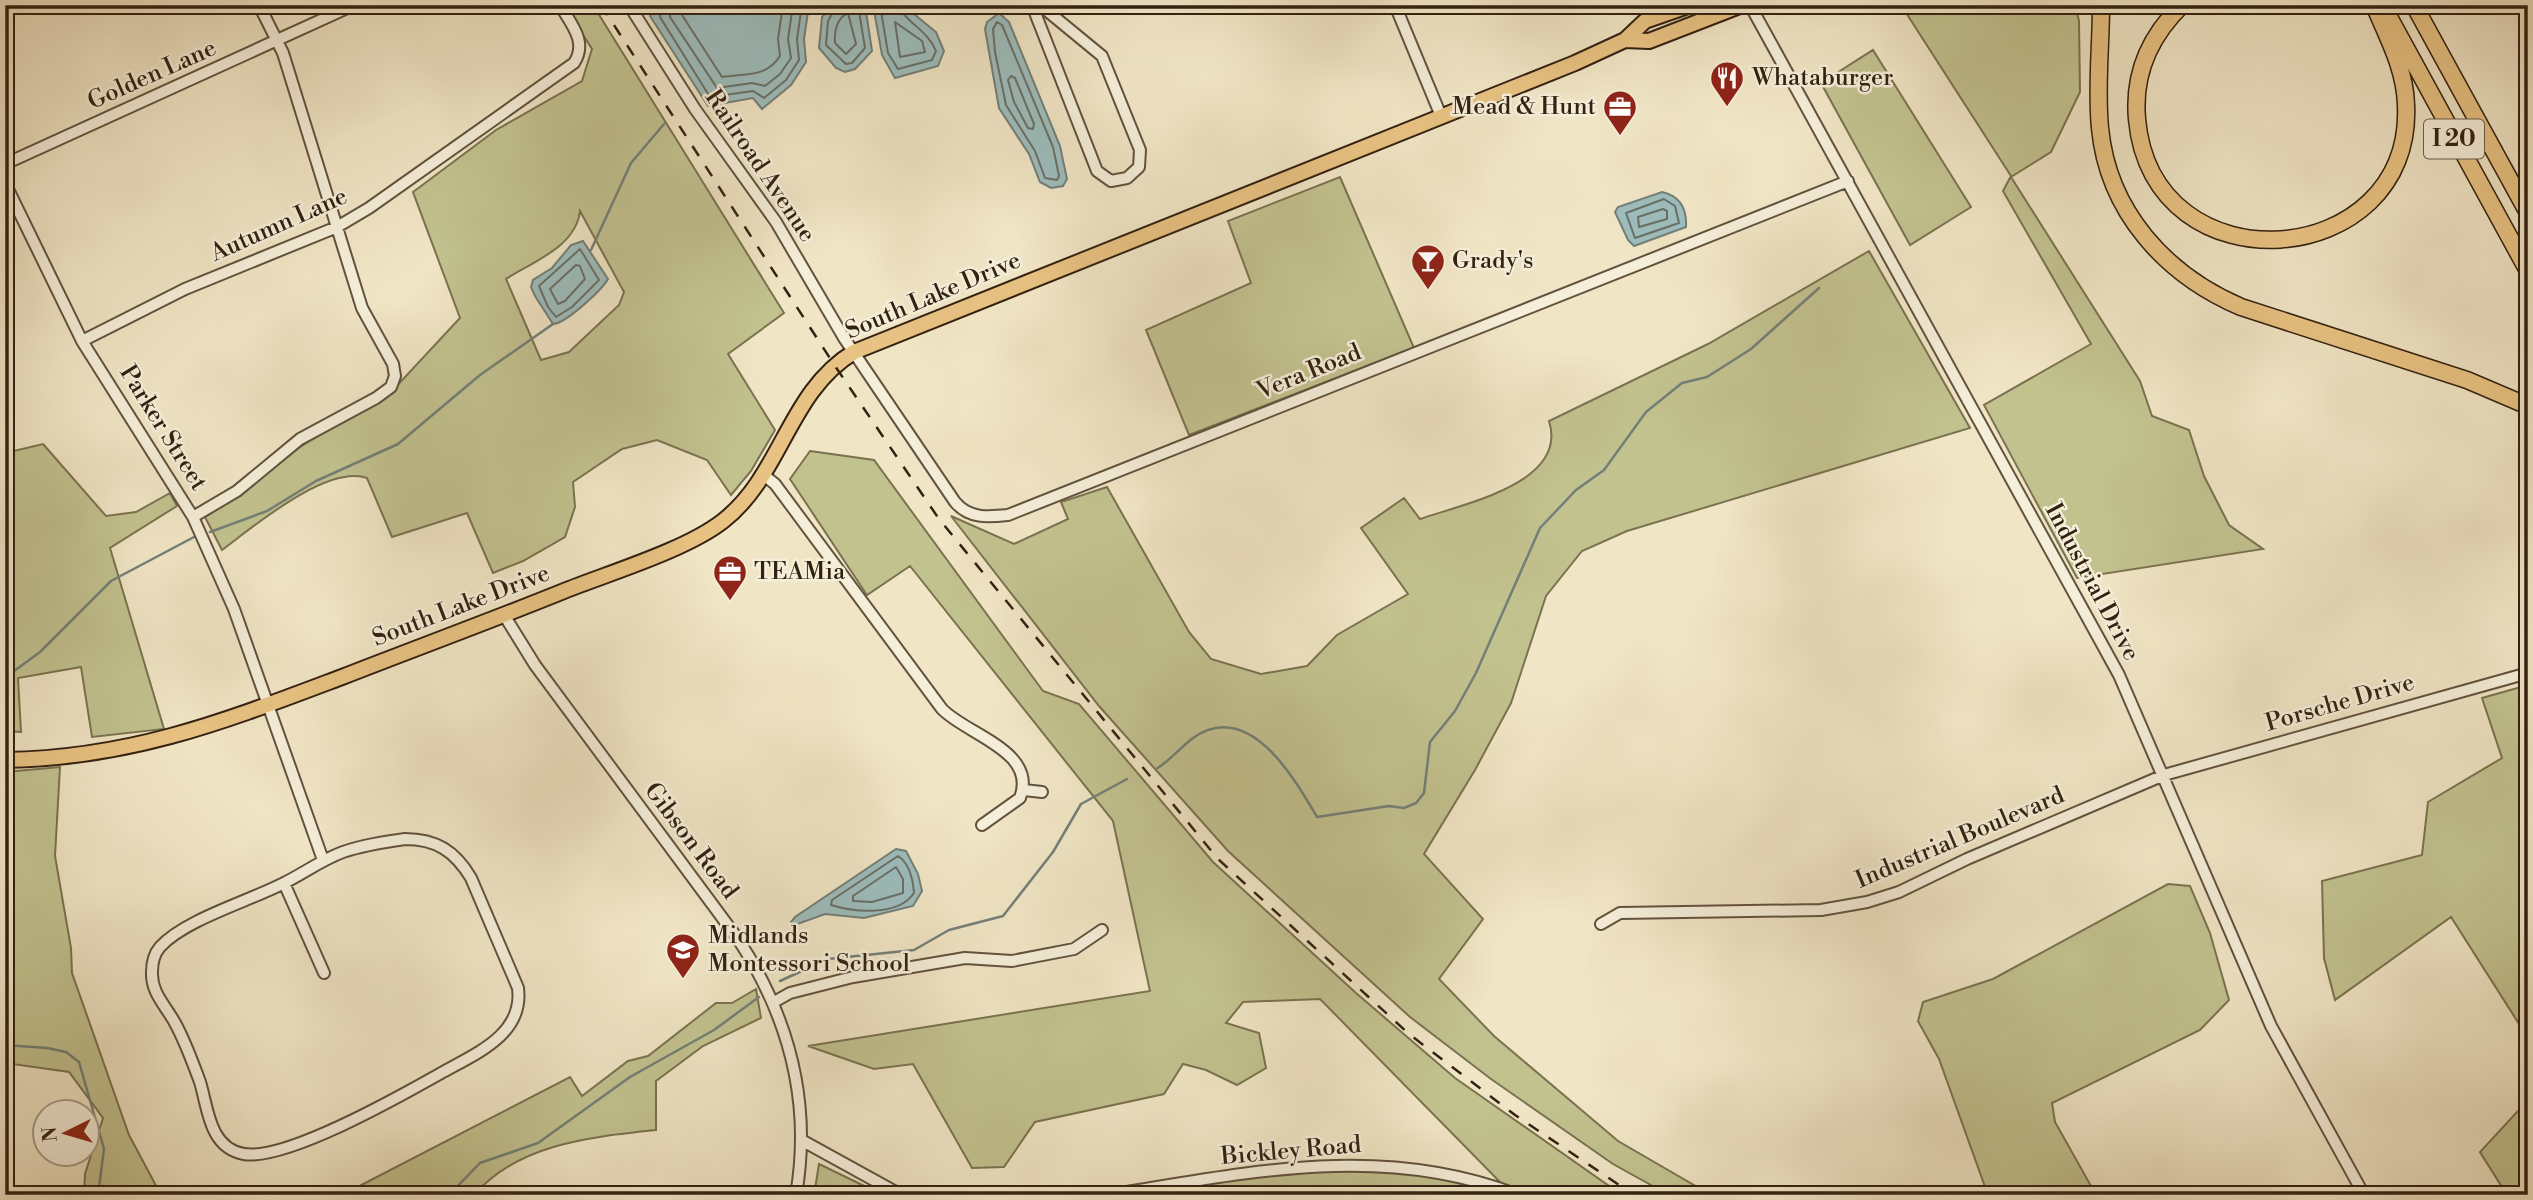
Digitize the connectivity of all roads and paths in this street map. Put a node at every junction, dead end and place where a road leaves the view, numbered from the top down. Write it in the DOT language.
graph roads {
  1 [pos="259,5"];
  2 [pos="354,5"];
  3 [pos="560,5"];
  4 [pos="629,5"];
  5 [pos="1032,5"];
  6 [pos="1040,5"];
  7 [pos="1395,5"];
  8 [pos="1691,5"];
  9 [pos="1742,5"];
  10 [pos="1750,5"];
  11 [pos="2101,5"];
  12 [pos="2182,5"];
  13 [pos="2374,5"];
  14 [pos="2383,5"];
  15 [pos="2414,5"];
  16 [pos="1625,40"];
  17 [pos="278,41"];
  18 [pos="1441,116"];
  19 [pos="5,164"];
  20 [pos="1848,181"];
  21 [pos="5,183"];
  22 [pos="2528,213"];
  23 [pos="337,227"];
  24 [pos="2528,271"];
  25 [pos="82,341"];
  26 [pos="854,352"];
  27 [pos="2528,406"];
  28 [pos="765,476"];
  29 [pos="193,517"];
  30 [pos="504,615"];
  31 [pos="2528,673"];
  32 [pos="267,705"];
  33 [pos="5,760"];
  34 [pos="2164,775"];
  35 [pos="1024,790"];
  36 [pos="1042,792"];
  37 [pos="982,825"];
  38 [pos="323,860"];
  39 [pos="284,883"];
  40 [pos="1601,924"];
  41 [pos="1102,930"];
  42 [pos="324,974"];
  43 [pos="774,1003"];
  44 [pos="803,1141"];
  45 [pos="796,1195"];
  46 [pos="901,1195"];
  47 [pos="1107,1195"];
  48 [pos="1518,1195"];
  49 [pos="2364,1195"];
  1 -- 17 [label="street"];
  2 -- 17 [label="street, Golden Lane"];
  3 -- 23 [label="street, Autumn Lane"];
  4 -- 26 [label="street, Railroad Avenue"];
  5 -- 6 [label="street"];
  7 -- 18 [label="street"];
  8 -- 16 [label="main road, South Lake Drive"];
  9 -- 16 [label="main road, South Lake Drive"];
  10 -- 20 [label="street, Industrial Drive"];
  11 -- 27 [label="highway"];
  12 -- 13 [label="highway"];
  14 -- 24 [label="highway, I 20"];
  15 -- 22 [label="highway, I 20"];
  16 -- 18 [label="main road, South Lake Drive"];
  17 -- 19 [label="street, Golden Lane"];
  17 -- 23 [label="street"];
  18 -- 26 [label="main road, South Lake Drive"];
  20 -- 26 [label="street, Vera Road"];
  20 -- 34 [label="street, Industrial Drive"];
  21 -- 25 [label="street, Parker Street"];
  23 -- 25 [label="street, Autumn Lane"];
  23 -- 29 [label="street"];
  25 -- 29 [label="street, Parker Street"];
  26 -- 28 [label="main road, South Lake Drive"];
  28 -- 30 [label="main road, South Lake Drive"];
  28 -- 35 [label="street"];
  29 -- 32 [label="street, Parker Street"];
  30 -- 32 [label="main road, South Lake Drive"];
  30 -- 43 [label="street, Gibson Road"];
  31 -- 34 [label="street, Porsche Drive"];
  32 -- 33 [label="main road, South Lake Drive"];
  32 -- 38 [label="street, Parker Street"];
  34 -- 40 [label="street, Industrial Boulevard"];
  34 -- 49 [label="street, Industrial Drive"];
  35 -- 36 [label="street"];
  35 -- 37 [label="street"];
  38 -- 39 [label="street"];
  38 -- 39 [label="street"];
  39 -- 42 [label="street"];
  41 -- 43 [label="street"];
  43 -- 44 [label="street, Gibson Road"];
  44 -- 45 [label="street, Gibson Road"];
  44 -- 46 [label="street"];
  47 -- 48 [label="street, Bickley Road"];
}
